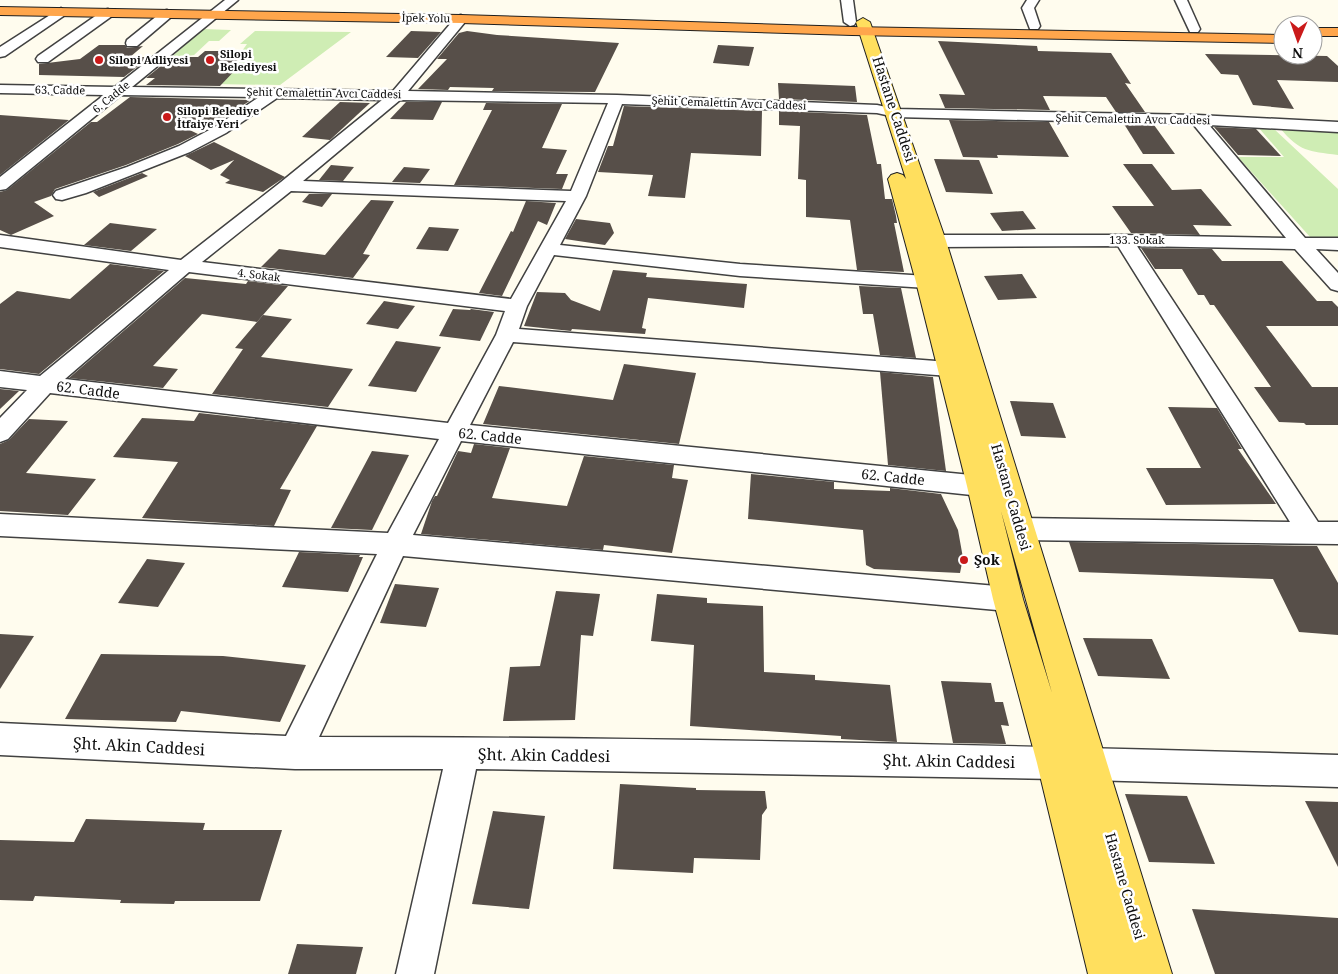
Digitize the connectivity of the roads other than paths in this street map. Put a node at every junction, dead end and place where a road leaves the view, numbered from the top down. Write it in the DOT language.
graph roads {
  1 [pos="1033,0"];
  2 [pos="1181,0"];
  3 [pos="0,4"];
  4 [pos="221,7"];
  5 [pos="0,11"];
  6 [pos="61,12"];
  7 [pos="108,13"];
  8 [pos="167,14"];
  9 [pos="461,18"];
  10 [pos="856,21"];
  11 [pos="1034,26"];
  12 [pos="1194,29"];
  13 [pos="1273,31"];
  14 [pos="1323,32"];
  15 [pos="1338,32"];
  16 [pos="20,39"];
  17 [pos="1273,39"];
  18 [pos="0,40"];
  19 [pos="1323,40"];
  20 [pos="1338,40"];
  21 [pos="132,43"];
  22 [pos="0,54"];
  23 [pos="43,59"];
  24 [pos="0,89"];
  25 [pos="119,91"];
  26 [pos="274,93"];
  27 [pos="398,94"];
  28 [pos="617,99"];
  29 [pos="886,111"];
  30 [pos="1197,120"];
  31 [pos="1338,127"];
  32 [pos="0,185"];
  33 [pos="287,186"];
  34 [pos="62,195"];
  35 [pos="577,196"];
  36 [pos="1124,240"];
  37 [pos="0,241"];
  38 [pos="936,241"];
  39 [pos="1300,242"];
  40 [pos="1338,244"];
  41 [pos="548,249"];
  42 [pos="185,266"];
  43 [pos="927,282"];
  44 [pos="1338,285"];
  45 [pos="517,306"];
  46 [pos="506,335"];
  47 [pos="948,369"];
  48 [pos="0,379"];
  49 [pos="44,385"];
  50 [pos="454,432"];
  51 [pos="0,433"];
  52 [pos="981,486"];
  53 [pos="0,525"];
  54 [pos="1020,529"];
  55 [pos="1311,533"];
  56 [pos="1338,533"];
  57 [pos="395,544"];
  58 [pos="1008,598"];
  59 [pos="0,739"];
  60 [pos="295,753"];
  61 [pos="463,753"];
  62 [pos="1055,763"];
  63 [pos="1089,764"];
  64 [pos="1338,772"];
  65 [pos="415,974"];
  66 [pos="1109,974"];
  67 [pos="1151,974"];
  1 -- 11 [label="street"];
  2 -- 12 [label="street"];
  3 -- 4 [label="highway"];
  4 -- 8 [label="highway, İpek Yolu"];
  4 -- 9 [label="highway, İpek Yolu"];
  4 -- 10 [label="highway"];
  4 -- 25 [label="street, 6. Cadde"];
  5 -- 6 [label="highway, İpek Yolu"];
  6 -- 7 [label="highway, İpek Yolu"];
  6 -- 16 [label="street"];
  7 -- 8 [label="highway, İpek Yolu"];
  7 -- 23 [label="street"];
  8 -- 21 [label="street"];
  9 -- 10 [label="highway, İpek Yolu"];
  9 -- 27 [label="street"];
  10 -- 11 [label="highway"];
  10 -- 17 [label="highway"];
  10 -- 29 [label="main road, Hastane Caddesi"];
  11 -- 12 [label="highway"];
  12 -- 13 [label="highway"];
  14 -- 15 [label="highway"];
  16 -- 18 [label="street"];
  16 -- 22 [label="street"];
  19 -- 20 [label="highway"];
  24 -- 25 [label="street, 63. Cadde"];
  25 -- 26 [label="street, Şehit Cemalettin Avcı Caddesi"];
  25 -- 32 [label="street, 6. Cadde"];
  26 -- 27 [label="street, Şehit Cemalettin Avcı Caddesi"];
  26 -- 34 [label="street"];
  27 -- 28 [label="street, Şehit Cemalettin Avcı Caddesi"];
  27 -- 33 [label="street"];
  28 -- 29 [label="street, Şehit Cemalettin Avcı Caddesi"];
  28 -- 35 [label="street"];
  29 -- 30 [label="street, Şehit Cemalettin Avcı Caddesi"];
  29 -- 38 [label="main road, Hastane Caddesi"];
  29 -- 43 [label="main road, Hastane Caddesi"];
  30 -- 31 [label="street, Şehit Cemalettin Avcı Caddesi"];
  30 -- 39 [label="street"];
  33 -- 35 [label="street"];
  33 -- 42 [label="street"];
  35 -- 41 [label="street"];
  36 -- 38 [label="street, 133. Sokak"];
  36 -- 39 [label="street, 133. Sokak"];
  36 -- 55 [label="street"];
  37 -- 42 [label="street, 4. Sokak"];
  38 -- 54 [label="main road, Hastane Caddesi"];
  39 -- 40 [label="street, 133. Sokak"];
  39 -- 44 [label="street"];
  41 -- 43 [label="street"];
  41 -- 45 [label="street"];
  42 -- 45 [label="street, 4. Sokak"];
  42 -- 49 [label="street"];
  43 -- 47 [label="main road, Hastane Caddesi"];
  45 -- 46 [label="street"];
  46 -- 47 [label="street"];
  46 -- 50 [label="street"];
  47 -- 52 [label="main road, Hastane Caddesi"];
  48 -- 49 [label="street, 62. Cadde"];
  49 -- 50 [label="street, 62. Cadde"];
  49 -- 51 [label="street"];
  50 -- 52 [label="street, 62. Cadde"];
  50 -- 57 [label="street"];
  52 -- 58 [label="main road, Hastane Caddesi"];
  53 -- 57 [label="street"];
  54 -- 55 [label="street"];
  54 -- 63 [label="main road, Hastane Caddesi"];
  55 -- 56 [label="street"];
  57 -- 58 [label="street"];
  57 -- 60 [label="street"];
  58 -- 62 [label="main road, Hastane Caddesi"];
  59 -- 60 [label="street, Şht. Akin Caddesi"];
  60 -- 61 [label="street, Şht. Akin Caddesi"];
  61 -- 62 [label="street, Şht. Akin Caddesi"];
  61 -- 65 [label="street"];
  62 -- 63 [label="street, Şht. Akin Caddesi"];
  62 -- 66 [label="main road, Hastane Caddesi"];
  63 -- 64 [label="street, Şht. Akin Caddesi"];
  63 -- 67 [label="main road, Hastane Caddesi"];
}
